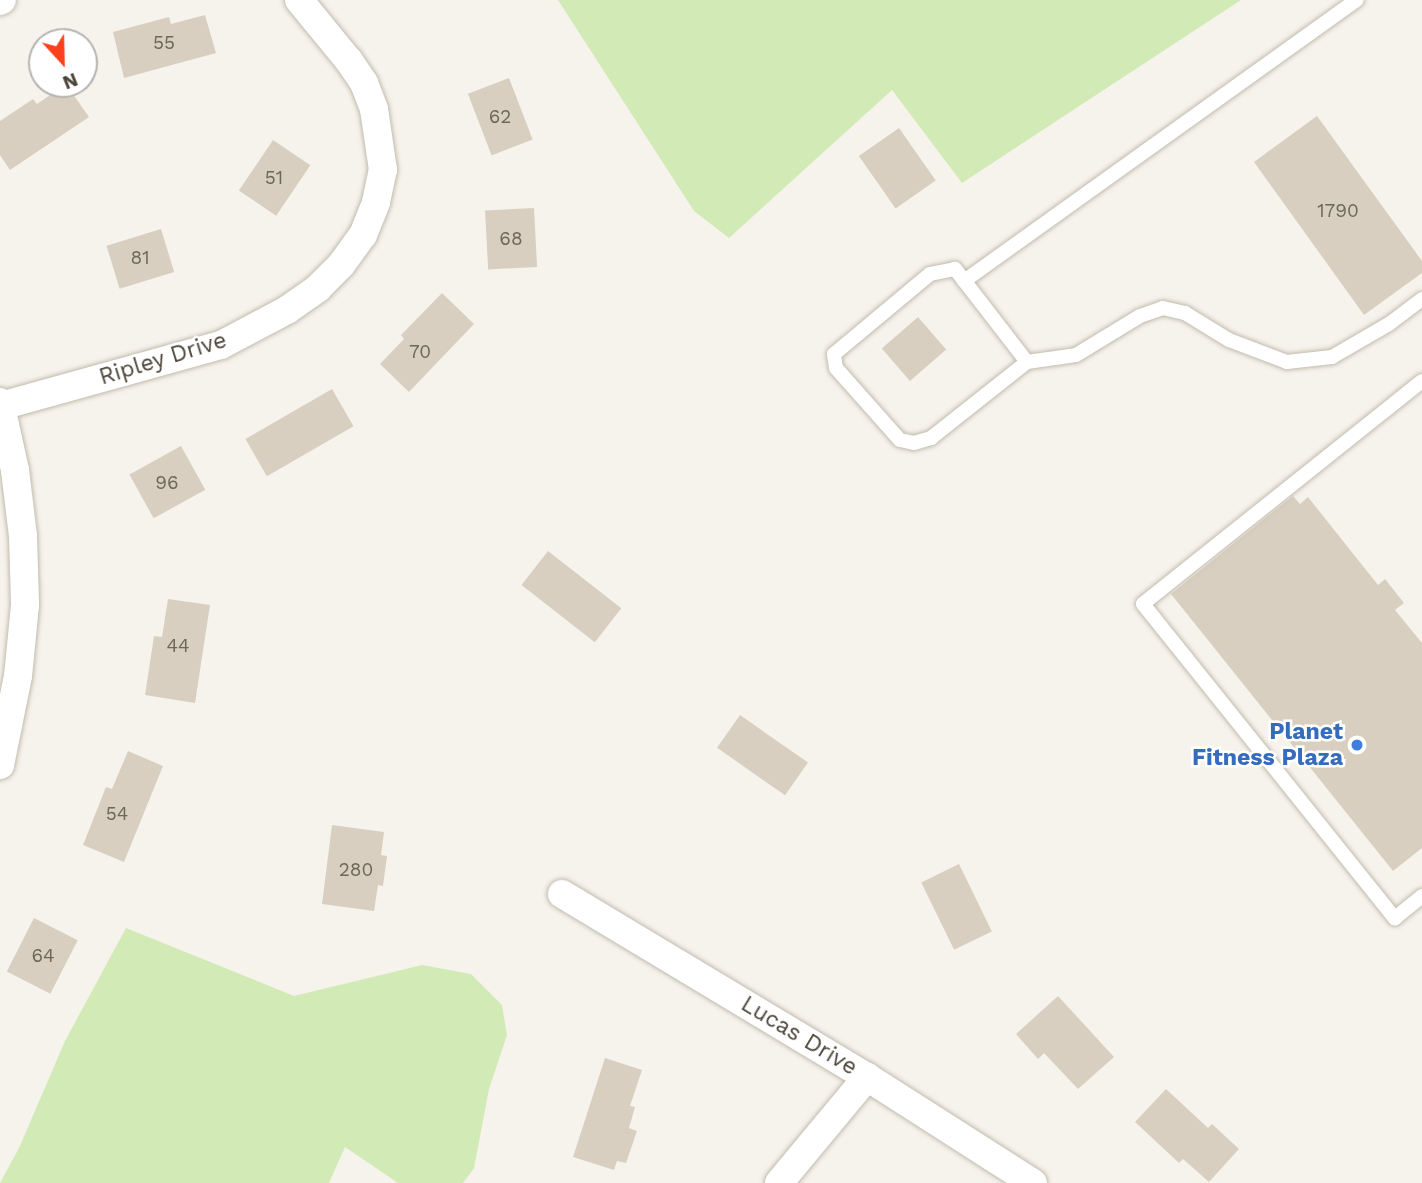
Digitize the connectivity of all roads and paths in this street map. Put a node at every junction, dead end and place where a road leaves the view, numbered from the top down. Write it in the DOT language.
graph roads {
  1 [pos="299,0"];
  2 [pos="1357,0"];
  3 [pos="964,281"];
  4 [pos="1422,299"];
  5 [pos="1027,362"];
  6 [pos="1422,381"];
  7 [pos="1,404"];
  8 [pos="0,765"];
  9 [pos="562,894"];
  10 [pos="1422,896"];
  11 [pos="867,1077"];
  12 [pos="779,1183"];
  13 [pos="1033,1183"];
  1 -- 7 [label="street, Ripley Drive"];
  2 -- 3 [label="lane"];
  3 -- 5 [label="lane"];
  3 -- 5 [label="lane"];
  4 -- 5 [label="lane"];
  6 -- 10 [label="lane"];
  7 -- 8 [label="street"];
  9 -- 11 [label="street, Lucas Drive"];
  11 -- 12 [label="street"];
  11 -- 13 [label="street, Lucas Drive"];
}
